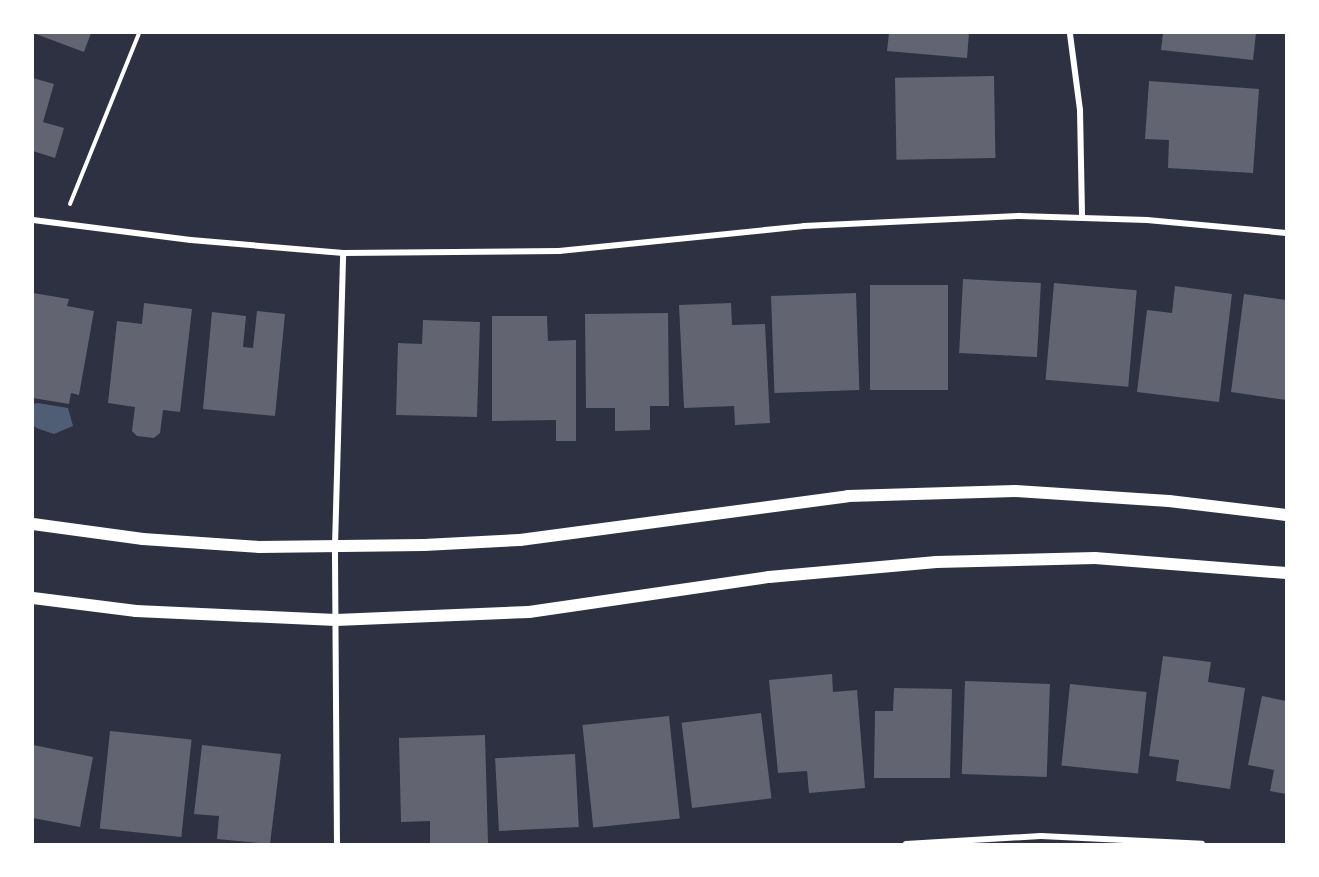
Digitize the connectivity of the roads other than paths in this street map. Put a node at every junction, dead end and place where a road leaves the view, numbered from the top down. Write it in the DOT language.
graph roads {
  1 [pos="1070,34"];
  2 [pos="1082,217"];
  3 [pos="33,219"];
  4 [pos="1286,233"];
  5 [pos="343,253"];
  6 [pos="1286,515"];
  7 [pos="33,524"];
  8 [pos="335,546"];
  9 [pos="1286,573"];
  10 [pos="33,598"];
  11 [pos="336,620"];
  12 [pos="337,844"];
  13 [pos="906,844"];
  14 [pos="1203,844"];
  1 -- 2 [label="street"];
  2 -- 4 [label="street"];
  2 -- 5 [label="street"];
  3 -- 5 [label="street"];
  5 -- 8 [label="street"];
  6 -- 8 [label="main road"];
  7 -- 8 [label="main road"];
  8 -- 11 [label="street"];
  9 -- 11 [label="main road"];
  10 -- 11 [label="main road"];
  11 -- 12 [label="street"];
  13 -- 14 [label="street"];
}
